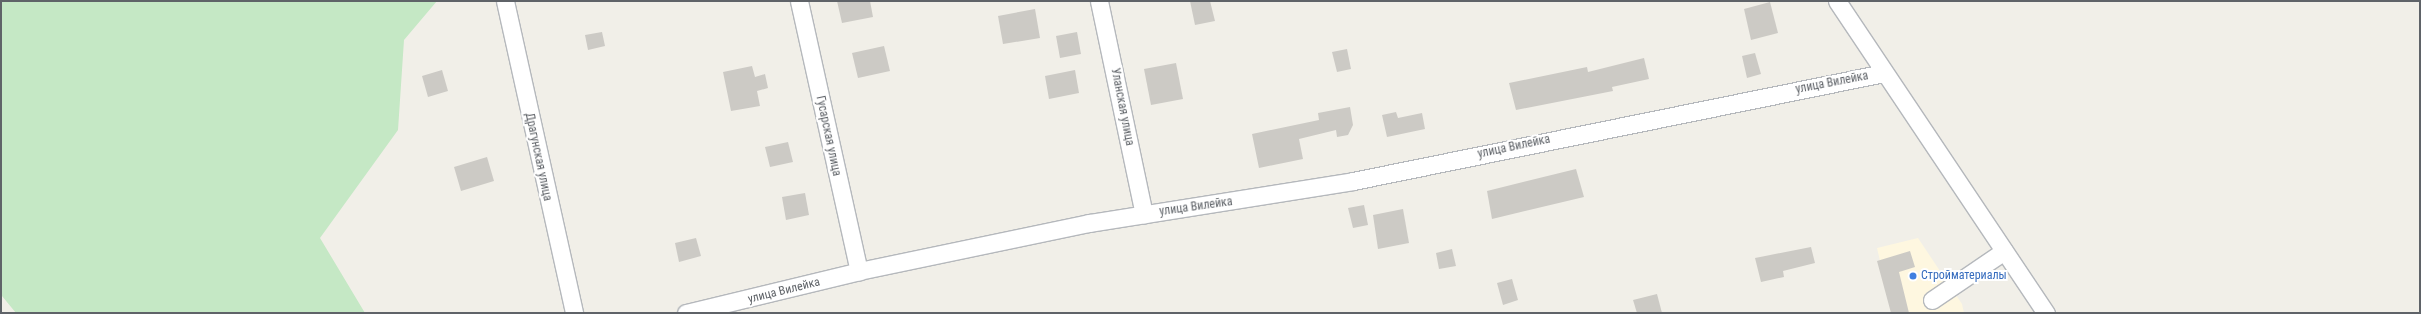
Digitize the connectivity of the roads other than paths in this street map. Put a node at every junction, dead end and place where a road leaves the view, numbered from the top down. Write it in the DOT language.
graph roads {
  1 [pos="505,1"];
  2 [pos="799,1"];
  3 [pos="1099,1"];
  4 [pos="1837,1"];
  5 [pos="1884,73"];
  6 [pos="1144,214"];
  7 [pos="2004,251"];
  8 [pos="859,270"];
  9 [pos="1932,300"];
  10 [pos="574,313"];
  11 [pos="686,313"];
  12 [pos="2046,313"];
  1 -- 10 [label="street, Драгунская улица"];
  2 -- 8 [label="street, Гусарская улица"];
  3 -- 6 [label="street, Уланская улица"];
  4 -- 5 [label="street"];
  5 -- 6 [label="street, улица Вилейка"];
  5 -- 7 [label="street"];
  6 -- 8 [label="street, улица Вилейка"];
  7 -- 9 [label="street"];
  7 -- 12 [label="street"];
  8 -- 11 [label="street, улица Вилейка"];
}
